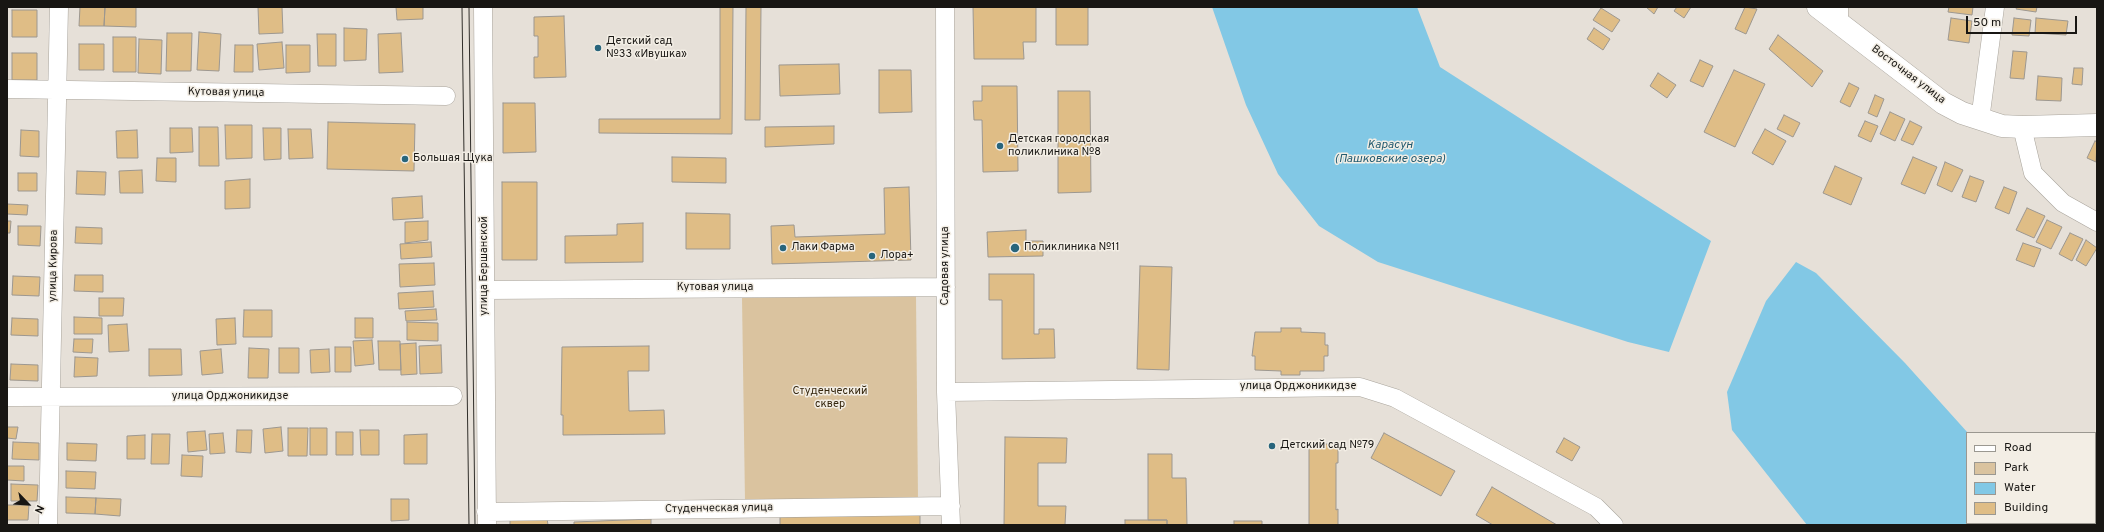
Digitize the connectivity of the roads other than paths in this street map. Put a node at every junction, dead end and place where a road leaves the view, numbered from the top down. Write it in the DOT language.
graph roads {
  1 [pos="59,7"];
  2 [pos="482,7"];
  3 [pos="945,7"];
  4 [pos="1818,7"];
  5 [pos="1995,7"];
  6 [pos="1839,14"];
  7 [pos="7,89"];
  8 [pos="58,91"];
  9 [pos="446,96"];
  10 [pos="1980,120"];
  11 [pos="2097,125"];
  12 [pos="2022,128"];
  13 [pos="2097,222"];
  14 [pos="946,286"];
  15 [pos="485,290"];
  16 [pos="946,392"];
  17 [pos="452,396"];
  18 [pos="7,397"];
  19 [pos="52,397"];
  20 [pos="951,506"];
  21 [pos="487,518"];
  22 [pos="48,525"];
  23 [pos="951,525"];
  24 [pos="1614,525"];
  1 -- 8 [label="street, улица Кирова"];
  2 -- 15 [label="street, улица Бершанской"];
  3 -- 14 [label="street, Садовая улица"];
  4 -- 6 [label="street, Восточная улица"];
  5 -- 10 [label="street"];
  6 -- 10 [label="street, Восточная улица"];
  7 -- 8 [label="street, Кутовая улица"];
  8 -- 9 [label="street, Кутовая улица"];
  8 -- 19 [label="street, улица Кирова"];
  10 -- 12 [label="street, Восточная улица"];
  11 -- 12 [label="street, Восточная улица"];
  12 -- 13 [label="street"];
  14 -- 15 [label="street, Кутовая улица"];
  14 -- 16 [label="street, Садовая улица"];
  15 -- 21 [label="street, улица Бершанской"];
  16 -- 20 [label="street, Садовая улица"];
  16 -- 24 [label="street, улица Орджоникидзе"];
  17 -- 19 [label="street, улица Орджоникидзе"];
  18 -- 19 [label="street, улица Орджоникидзе"];
  19 -- 22 [label="street, улица Кирова"];
  20 -- 21 [label="street, Студенческая улица"];
  20 -- 23 [label="street, Садовая улица"];
}
